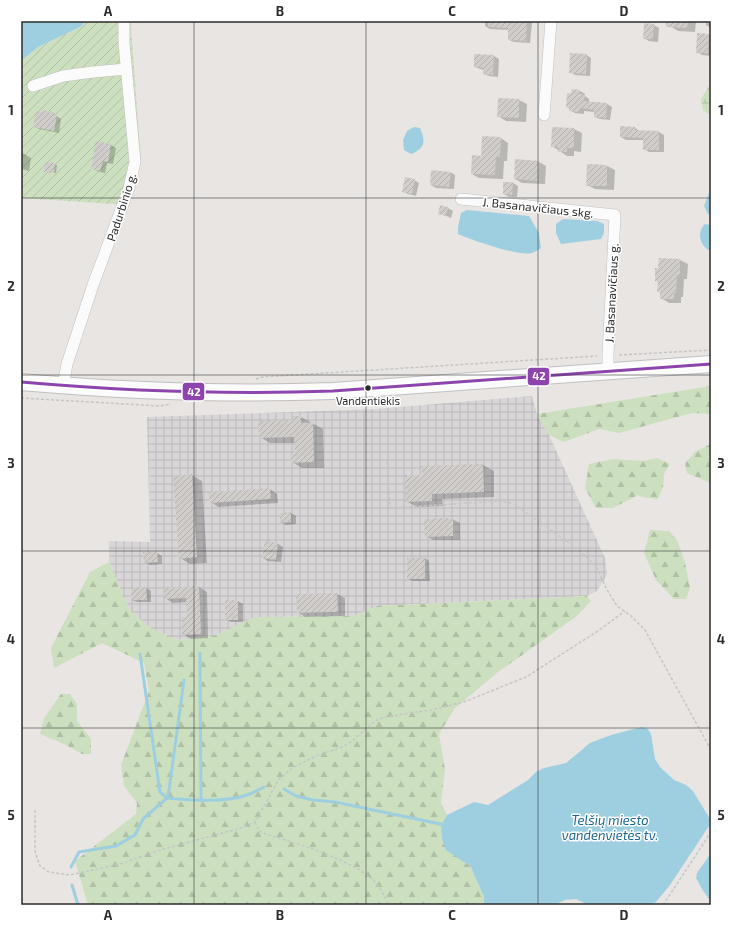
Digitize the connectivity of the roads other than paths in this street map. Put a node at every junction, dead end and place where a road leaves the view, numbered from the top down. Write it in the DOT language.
graph roads {
  1 [pos="124,21"];
  2 [pos="551,21"];
  3 [pos="126,69"];
  4 [pos="33,86"];
  5 [pos="544,115"];
  6 [pos="461,199"];
  7 [pos="615,216"];
  8 [pos="711,364"];
  9 [pos="608,371"];
  10 [pos="21,382"];
  11 [pos="63,386"];
  1 -- 3 [label="street, Padurbinio g."];
  2 -- 5 [label="street"];
  3 -- 4 [label="street"];
  3 -- 11 [label="street, Padurbinio g."];
  6 -- 7 [label="street, J. Basanavičiaus skg."];
  7 -- 9 [label="street, J. Basanavičiaus g."];
  8 -- 9 [label="main road"];
  9 -- 11 [label="main road"];
  10 -- 11 [label="main road"];
}
